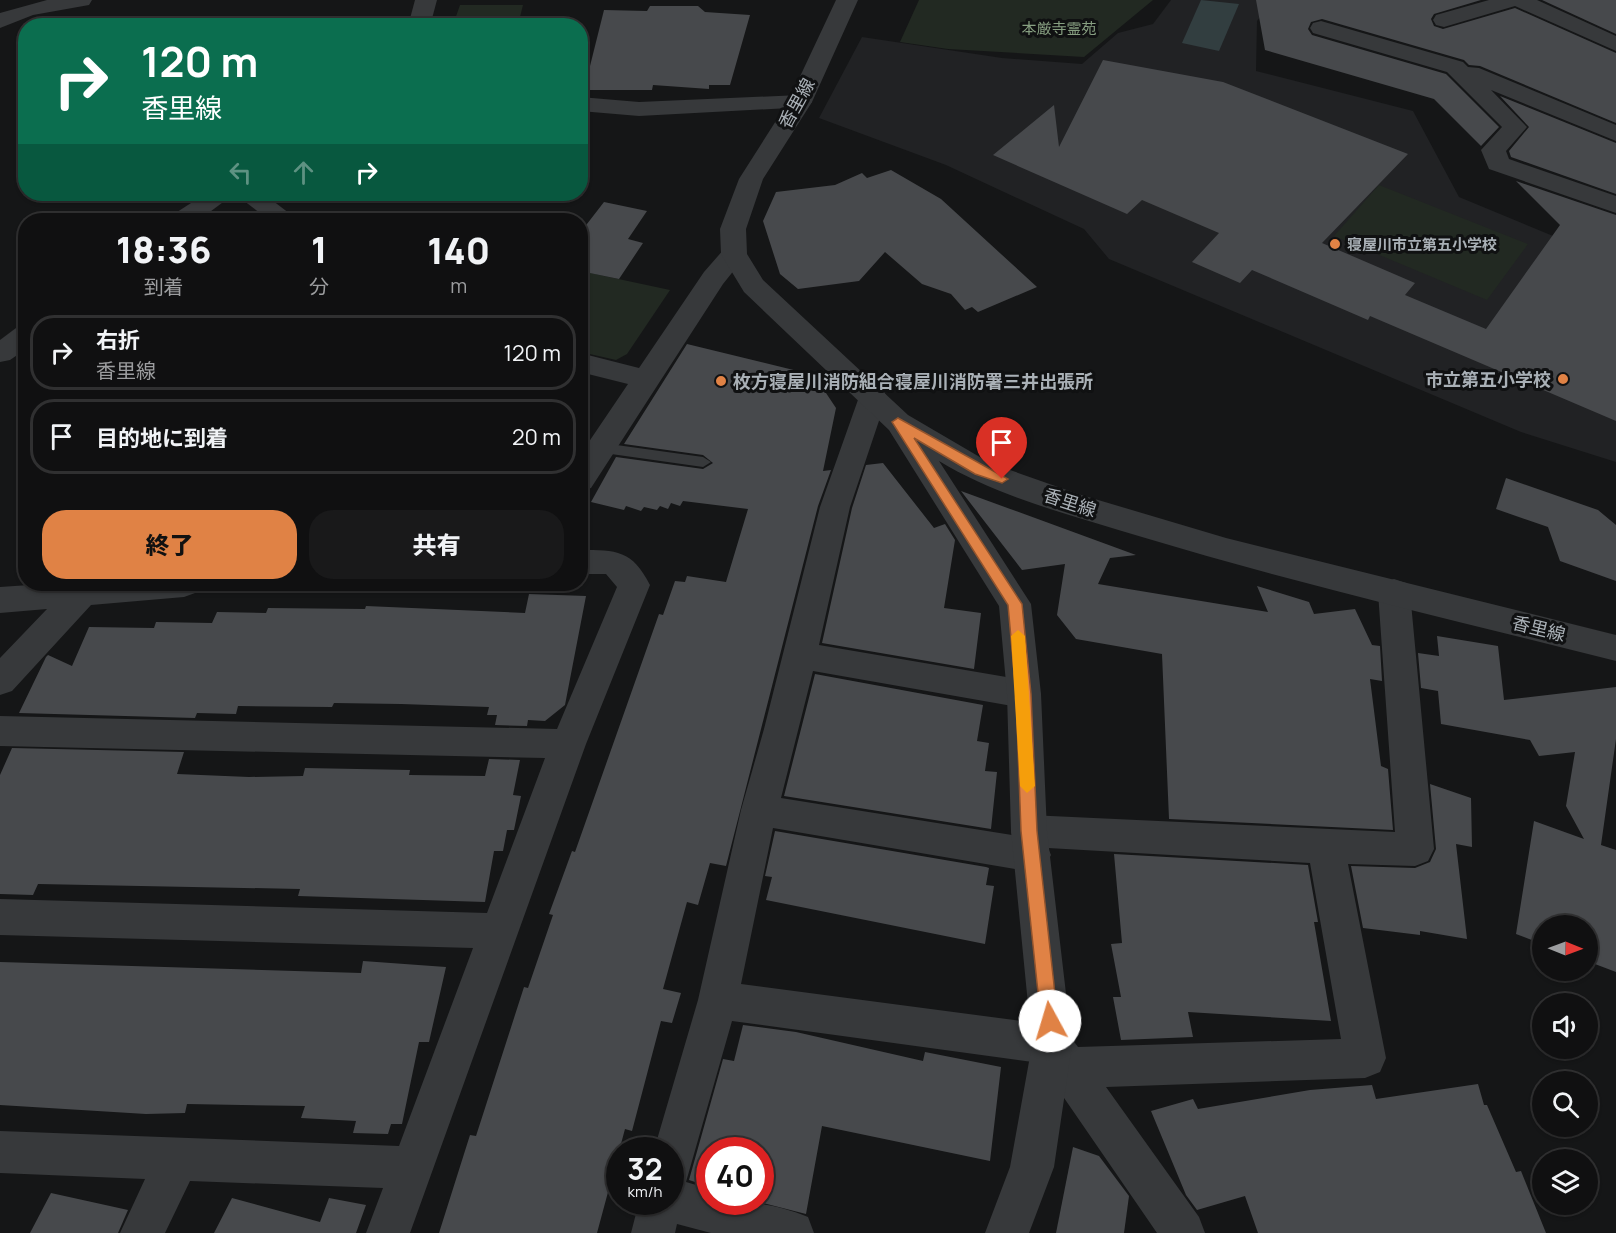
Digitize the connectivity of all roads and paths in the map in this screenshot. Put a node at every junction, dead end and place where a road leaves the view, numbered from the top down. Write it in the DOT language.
graph roads {
  1 [pos="81,0"];
  2 [pos="426,0"];
  3 [pos="847,0"];
  4 [pos="1512,0"];
  5 [pos="1519,0"];
  6 [pos="421,18"];
  7 [pos="1444,20"];
  8 [pos="0,21"];
  9 [pos="1321,28"];
  10 [pos="1616,44"];
  11 [pos="1455,67"];
  12 [pos="800,102"];
  13 [pos="588,105"];
  14 [pos="1616,134"];
  15 [pos="211,201"];
  16 [pos="259,201"];
  17 [pos="1616,206"];
  18 [pos="193,213"];
  19 [pos="275,213"];
  20 [pos="734,254"];
  21 [pos="18,341"];
  22 [pos="0,353"];
  23 [pos="588,364"];
  24 [pos="648,380"];
  25 [pos="873,397"];
  26 [pos="898,422"];
  27 [pos="602,448"];
  28 [pos="703,462"];
  29 [pos="588,468"];
  30 [pos="588,562"];
  31 [pos="112,591"];
  32 [pos="1394,592"];
  33 [pos="81,594"];
  34 [pos="0,600"];
  35 [pos="1616,648"];
  36 [pos="799,655"];
  37 [pos="0,681"];
  38 [pos="1024,694"];
  39 [pos="0,731"];
  40 [pos="568,744"];
  41 [pos="759,810"];
  42 [pos="1031,843"];
  43 [pos="1326,847"];
  44 [pos="0,917"];
  45 [pos="498,931"];
  46 [pos="718,1000"];
  47 [pos="1060,1056"];
  48 [pos="679,1137"];
  49 [pos="0,1152"];
  50 [pos="178,1160"];
  51 [pos="412,1168"];
  52 [pos="684,1204"];
  53 [pos="658,1215"];
  54 [pos="142,1233"];
  55 [pos="388,1233"];
  56 [pos="654,1233"];
  57 [pos="792,1233"];
  58 [pos="1007,1233"];
  59 [pos="1183,1233"];
  1 -- 8 [label="street"];
  2 -- 6 [label="street"];
  3 -- 12 [label="street, 香里線"];
  4 -- 7 [label="street"];
  5 -- 10 [label="street"];
  9 -- 11 [label="street"];
  11 -- 14 [label="street"];
  11 -- 17 [label="street"];
  12 -- 13 [label="street"];
  12 -- 20 [label="street, 香里線"];
  15 -- 18 [label="street"];
  16 -- 19 [label="street"];
  20 -- 24 [label="street"];
  20 -- 25 [label="street, 香里線"];
  21 -- 22 [label="street"];
  23 -- 24 [label="street"];
  24 -- 27 [label="street"];
  25 -- 26 [label="street, 香里線"];
  25 -- 36 [label="street"];
  26 -- 32 [label="street, 香里線"];
  26 -- 38 [label="street"];
  27 -- 28 [label="lane"];
  27 -- 29 [label="street"];
  30 -- 40 [label="street"];
  31 -- 33 [label="street"];
  32 -- 35 [label="street, 香里線"];
  32 -- 43 [label="street"];
  33 -- 34 [label="street"];
  33 -- 37 [label="street"];
  36 -- 38 [label="street"];
  36 -- 41 [label="street"];
  38 -- 42 [label="street"];
  39 -- 40 [label="street"];
  40 -- 45 [label="street"];
  41 -- 42 [label="street"];
  41 -- 46 [label="street"];
  42 -- 43 [label="street"];
  42 -- 47 [label="street"];
  43 -- 47 [label="street"];
  44 -- 45 [label="street"];
  45 -- 51 [label="street"];
  46 -- 47 [label="street"];
  46 -- 48 [label="street"];
  47 -- 58 [label="street"];
  47 -- 59 [label="street"];
  49 -- 50 [label="street"];
  50 -- 51 [label="street"];
  50 -- 54 [label="street"];
  51 -- 55 [label="street"];
  52 -- 57 [label="street"];
  53 -- 56 [label="street"];
}
